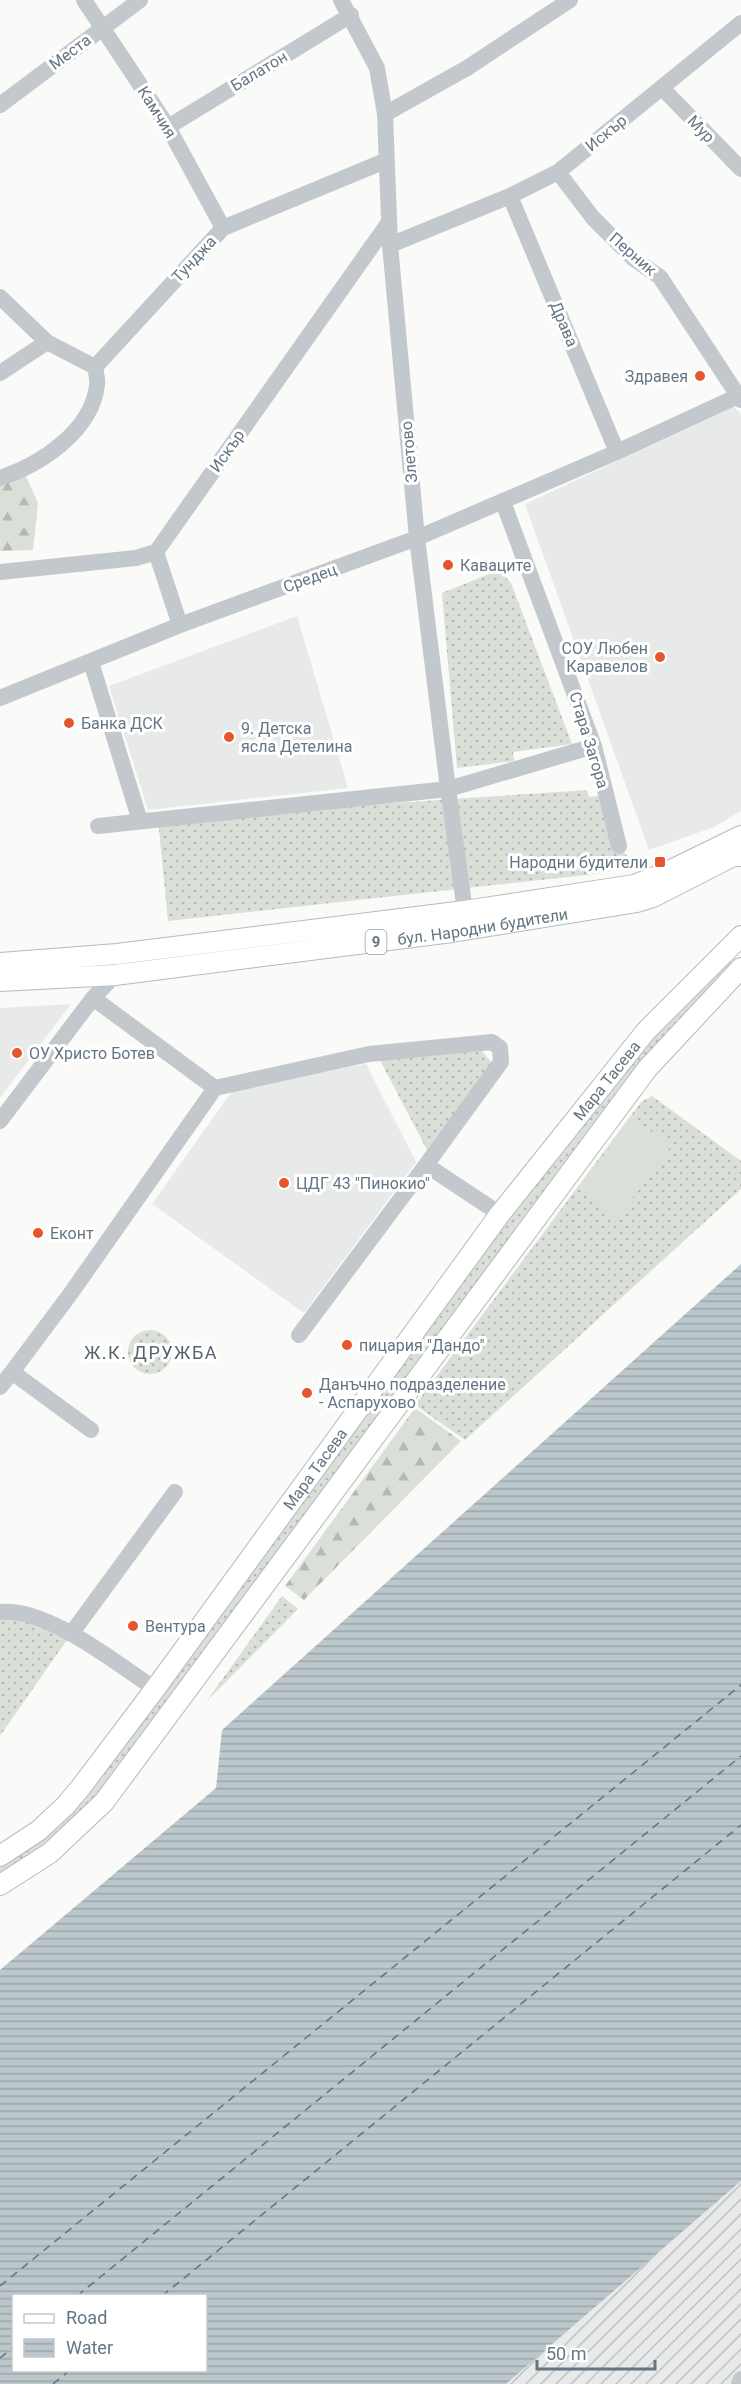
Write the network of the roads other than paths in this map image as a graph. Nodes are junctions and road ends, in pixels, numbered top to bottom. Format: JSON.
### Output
{"nodes":[{"id":1,"x":84,"y":0,"type":"edge"},
{"id":2,"x":140,"y":0,"type":"edge"},
{"id":3,"x":570,"y":0,"type":"edge"},
{"id":4,"x":348,"y":5,"type":"edge"},
{"id":5,"x":741,"y":23,"type":"edge"},
{"id":6,"x":102,"y":27,"type":"junction"},
{"id":7,"x":662,"y":88,"type":"junction"},
{"id":8,"x":0,"y":105,"type":"edge"},
{"id":9,"x":385,"y":114,"type":"junction"},
{"id":10,"x":168,"y":127,"type":"junction"},
{"id":11,"x":386,"y":161,"type":"junction"},
{"id":12,"x":741,"y":169,"type":"edge"},
{"id":13,"x":558,"y":172,"type":"junction"},
{"id":14,"x":510,"y":196,"type":"junction"},
{"id":15,"x":389,"y":222,"type":"junction"},
{"id":16,"x":224,"y":228,"type":"junction"},
{"id":17,"x":390,"y":245,"type":"junction"},
{"id":18,"x":0,"y":297,"type":"edge"},
{"id":19,"x":47,"y":342,"type":"junction"},
{"id":20,"x":95,"y":367,"type":"junction"},
{"id":21,"x":0,"y":373,"type":"edge"},
{"id":22,"x":739,"y":398,"type":"edge"},
{"id":23,"x":617,"y":452,"type":"junction"},
{"id":24,"x":0,"y":478,"type":"edge"},
{"id":25,"x":503,"y":502,"type":"junction"},
{"id":26,"x":417,"y":538,"type":"junction"},
{"id":27,"x":156,"y":552,"type":"junction"},
{"id":28,"x":0,"y":572,"type":"edge"},
{"id":29,"x":180,"y":625,"type":"junction"},
{"id":30,"x":91,"y":662,"type":"junction"},
{"id":31,"x":0,"y":698,"type":"edge"},
{"id":32,"x":594,"y":746,"type":"junction"},
{"id":33,"x":448,"y":789,"type":"junction"},
{"id":34,"x":140,"y":821,"type":"junction"},
{"id":35,"x":98,"y":826,"type":"dead end"},
{"id":36,"x":741,"y":836,"type":"edge"},
{"id":37,"x":619,"y":846,"type":"dead end"},
{"id":38,"x":741,"y":856,"type":"edge"},
{"id":39,"x":465,"y":911,"type":"junction"},
{"id":40,"x":741,"y":936,"type":"edge"},
{"id":41,"x":117,"y":954,"type":"junction"},
{"id":42,"x":0,"y":963,"type":"edge"},
{"id":43,"x":741,"y":968,"type":"edge"},
{"id":44,"x":115,"y":975,"type":"junction"},
{"id":45,"x":0,"y":981,"type":"edge"},
{"id":46,"x":93,"y":998,"type":"junction"},
{"id":47,"x":215,"y":1088,"type":"junction"},
{"id":48,"x":0,"y":1122,"type":"edge"},
{"id":49,"x":426,"y":1165,"type":"junction"},
{"id":50,"x":500,"y":1214,"type":"junction"},
{"id":51,"x":299,"y":1335,"type":"dead end"},
{"id":52,"x":12,"y":1372,"type":"junction"},
{"id":53,"x":0,"y":1387,"type":"edge"},
{"id":54,"x":91,"y":1430,"type":"dead end"},
{"id":55,"x":175,"y":1491,"type":"dead end"},
{"id":56,"x":0,"y":1612,"type":"edge"},
{"id":57,"x":71,"y":1634,"type":"junction"},
{"id":58,"x":155,"y":1689,"type":"junction"},
{"id":59,"x":0,"y":1856,"type":"edge"},
{"id":60,"x":0,"y":1885,"type":"edge"},
{"id":61,"x":741,"y":2379,"type":"edge"},
{"id":62,"x":739,"y":2384,"type":"edge"}],
"edges":[{"from":1,"to":6,"type":"street","name":"Камчия"},
{"from":2,"to":6,"type":"street","name":"Места"},
{"from":3,"to":9,"type":"street"},
{"from":4,"to":9,"type":"street","name":"Злетово"},
{"from":4,"to":10,"type":"street","name":"Балатон"},
{"from":5,"to":7,"type":"street","name":"Искър"},
{"from":6,"to":8,"type":"street","name":"Места"},
{"from":6,"to":10,"type":"street","name":"Камчия"},
{"from":7,"to":12,"type":"street","name":"Мур"},
{"from":7,"to":13,"type":"street","name":"Искър"},
{"from":9,"to":11,"type":"street","name":"Злетово"},
{"from":10,"to":16,"type":"street","name":"Камчия"},
{"from":11,"to":15,"type":"street","name":"Злетово"},
{"from":11,"to":16,"type":"street","name":"Тунджа"},
{"from":13,"to":14,"type":"street","name":"Искър"},
{"from":13,"to":22,"type":"street","name":"Перник"},
{"from":14,"to":17,"type":"street","name":"Искър"},
{"from":14,"to":23,"type":"street","name":"Драва"},
{"from":15,"to":17,"type":"street","name":"Злетово"},
{"from":15,"to":27,"type":"street","name":"Искър"},
{"from":16,"to":20,"type":"street","name":"Тунджа"},
{"from":17,"to":26,"type":"street","name":"Злетово"},
{"from":18,"to":19,"type":"street"},
{"from":19,"to":20,"type":"street"},
{"from":19,"to":21,"type":"street"},
{"from":20,"to":24,"type":"street"},
{"from":22,"to":23,"type":"street","name":"Средец"},
{"from":23,"to":25,"type":"street","name":"Средец"},
{"from":25,"to":26,"type":"street","name":"Средец"},
{"from":25,"to":32,"type":"street","name":"Стара Загора"},
{"from":26,"to":29,"type":"street","name":"Средец"},
{"from":26,"to":33,"type":"street","name":"Злетово"},
{"from":27,"to":28,"type":"street"},
{"from":27,"to":29,"type":"street"},
{"from":29,"to":30,"type":"street","name":"Средец"},
{"from":30,"to":31,"type":"street","name":"Средец"},
{"from":30,"to":34,"type":"street"},
{"from":32,"to":33,"type":"street"},
{"from":32,"to":37,"type":"street","name":"Стара Загора"},
{"from":33,"to":34,"type":"street"},
{"from":33,"to":39,"type":"street","name":"Злетово"},
{"from":34,"to":35,"type":"street"},
{"from":36,"to":39,"type":"main road","name":"бул. Народни будители","number":"9"},
{"from":38,"to":44,"type":"main road","name":"бул. Народни будители","number":"9"},
{"from":39,"to":41,"type":"main road","name":"бул. Народни будители","number":"9"},
{"from":40,"to":50,"type":"main road","name":"Мара Тасева"},
{"from":41,"to":42,"type":"main road","name":"бул. Народни будители","number":"9"},
{"from":41,"to":44,"type":"street"},
{"from":43,"to":60,"type":"main road","name":"Мара Тасева"},
{"from":44,"to":45,"type":"main road","name":"бул. Народни будители","number":"9"},
{"from":44,"to":46,"type":"street"},
{"from":46,"to":47,"type":"street"},
{"from":46,"to":48,"type":"street"},
{"from":47,"to":49,"type":"street"},
{"from":47,"to":52,"type":"street"},
{"from":49,"to":50,"type":"street"},
{"from":49,"to":51,"type":"street"},
{"from":50,"to":58,"type":"main road","name":"Мара Тасева"},
{"from":52,"to":53,"type":"street"},
{"from":52,"to":54,"type":"street"},
{"from":55,"to":57,"type":"street"},
{"from":56,"to":57,"type":"street"},
{"from":57,"to":58,"type":"street"},
{"from":58,"to":59,"type":"main road","name":"Мара Тасева"},
{"from":61,"to":62,"type":"street"}]}
